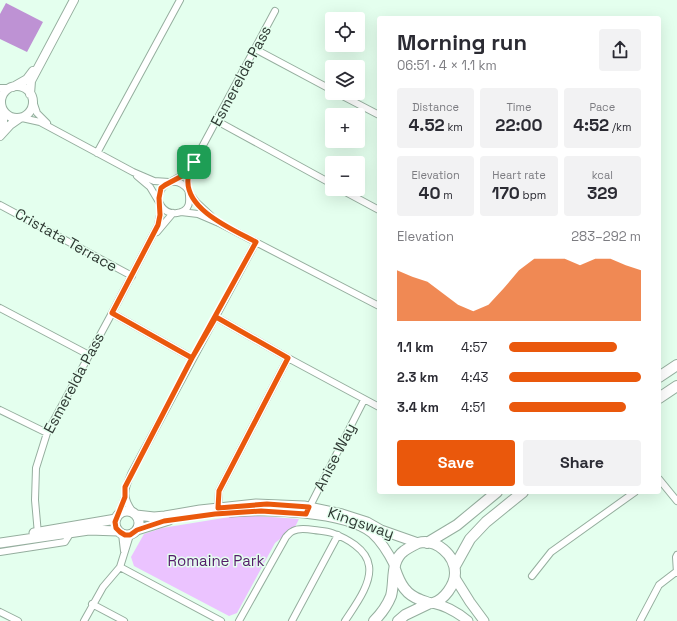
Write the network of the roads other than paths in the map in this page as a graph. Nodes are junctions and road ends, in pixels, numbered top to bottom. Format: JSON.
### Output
{"nodes":[{"id":1,"x":74,"y":0,"type":"edge"},
{"id":2,"x":180,"y":0,"type":"edge"},
{"id":3,"x":275,"y":11,"type":"dead end"},
{"id":4,"x":255,"y":49,"type":"junction"},
{"id":5,"x":39,"y":64,"type":"junction"},
{"id":6,"x":325,"y":86,"type":"edge"},
{"id":7,"x":7,"y":88,"type":"edge"},
{"id":8,"x":31,"y":97,"type":"junction"},
{"id":9,"x":350,"y":100,"type":"edge"},
{"id":10,"x":1,"y":108,"type":"edge"},
{"id":11,"x":377,"y":114,"type":"edge"},
{"id":12,"x":21,"y":118,"type":"junction"},
{"id":13,"x":217,"y":121,"type":"junction"},
{"id":14,"x":54,"y":130,"type":"junction"},
{"id":15,"x":0,"y":131,"type":"edge"},
{"id":16,"x":0,"y":136,"type":"edge"},
{"id":17,"x":97,"y":153,"type":"junction"},
{"id":18,"x":194,"y":162,"type":"junction"},
{"id":19,"x":133,"y":172,"type":"junction"},
{"id":20,"x":325,"y":180,"type":"edge"},
{"id":21,"x":170,"y":182,"type":"junction"},
{"id":22,"x":189,"y":191,"type":"junction"},
{"id":23,"x":353,"y":196,"type":"edge"},
{"id":24,"x":160,"y":203,"type":"junction"},
{"id":25,"x":0,"y":205,"type":"edge"},
{"id":26,"x":377,"y":209,"type":"edge"},
{"id":27,"x":181,"y":212,"type":"junction"},
{"id":28,"x":173,"y":213,"type":"junction"},
{"id":29,"x":220,"y":222,"type":"junction"},
{"id":30,"x":151,"y":239,"type":"junction"},
{"id":31,"x":256,"y":242,"type":"junction"},
{"id":32,"x":132,"y":276,"type":"junction"},
{"id":33,"x":377,"y":305,"type":"edge"},
{"id":34,"x":0,"y":308,"type":"edge"},
{"id":35,"x":112,"y":313,"type":"junction"},
{"id":36,"x":216,"y":317,"type":"junction"},
{"id":37,"x":89,"y":355,"type":"junction"},
{"id":38,"x":192,"y":358,"type":"junction"},
{"id":39,"x":288,"y":358,"type":"junction"},
{"id":40,"x":677,"y":365,"type":"edge"},
{"id":41,"x":661,"y":377,"type":"edge"},
{"id":42,"x":677,"y":386,"type":"edge"},
{"id":43,"x":661,"y":397,"type":"edge"},
{"id":44,"x":364,"y":400,"type":"junction"},
{"id":45,"x":377,"y":406,"type":"edge"},
{"id":46,"x":0,"y":410,"type":"edge"},
{"id":47,"x":47,"y":433,"type":"junction"},
{"id":48,"x":661,"y":481,"type":"edge"},
{"id":49,"x":495,"y":494,"type":"edge"},
{"id":50,"x":521,"y":494,"type":"edge"},
{"id":51,"x":632,"y":494,"type":"edge"},
{"id":52,"x":125,"y":497,"type":"junction"},
{"id":53,"x":677,"y":501,"type":"edge"},
{"id":54,"x":218,"y":510,"type":"junction"},
{"id":55,"x":308,"y":510,"type":"junction"},
{"id":56,"x":134,"y":513,"type":"junction"},
{"id":57,"x":118,"y":517,"type":"junction"},
{"id":58,"x":127,"y":532,"type":"junction"},
{"id":59,"x":70,"y":534,"type":"junction"},
{"id":60,"x":38,"y":535,"type":"junction"},
{"id":61,"x":338,"y":535,"type":"junction"},
{"id":62,"x":0,"y":538,"type":"edge"},
{"id":63,"x":0,"y":543,"type":"edge"},
{"id":64,"x":422,"y":543,"type":"junction"},
{"id":65,"x":0,"y":552,"type":"edge"},
{"id":66,"x":677,"y":555,"type":"edge"},
{"id":67,"x":454,"y":566,"type":"junction"},
{"id":68,"x":120,"y":567,"type":"junction"},
{"id":69,"x":395,"y":567,"type":"junction"},
{"id":70,"x":677,"y":572,"type":"edge"},
{"id":71,"x":532,"y":576,"type":"dead end"},
{"id":72,"x":455,"y":578,"type":"junction"},
{"id":73,"x":431,"y":603,"type":"junction"},
{"id":74,"x":92,"y":604,"type":"junction"},
{"id":75,"x":0,"y":612,"type":"edge"},
{"id":76,"x":18,"y":621,"type":"edge"},
{"id":77,"x":84,"y":621,"type":"edge"},
{"id":78,"x":124,"y":621,"type":"edge"},
{"id":79,"x":221,"y":621,"type":"edge"},
{"id":80,"x":239,"y":621,"type":"edge"},
{"id":81,"x":292,"y":621,"type":"edge"},
{"id":82,"x":345,"y":621,"type":"edge"},
{"id":83,"x":374,"y":621,"type":"edge"},
{"id":84,"x":398,"y":621,"type":"edge"},
{"id":85,"x":468,"y":621,"type":"edge"},
{"id":86,"x":484,"y":621,"type":"edge"},
{"id":87,"x":640,"y":621,"type":"edge"}],
"edges":[{"from":1,"to":5,"type":"street"},
{"from":2,"to":17,"type":"street"},
{"from":3,"to":4,"type":"street","name":"Esmerelda Pass"},
{"from":4,"to":6,"type":"street"},
{"from":4,"to":13,"type":"street","name":"Esmerelda Pass"},
{"from":5,"to":7,"type":"street"},
{"from":5,"to":8,"type":"street"},
{"from":7,"to":8,"type":"street"},
{"from":7,"to":10,"type":"street"},
{"from":8,"to":12,"type":"street"},
{"from":8,"to":14,"type":"street"},
{"from":9,"to":11,"type":"street"},
{"from":10,"to":12,"type":"street"},
{"from":10,"to":15,"type":"street"},
{"from":12,"to":14,"type":"street"},
{"from":12,"to":16,"type":"street"},
{"from":13,"to":18,"type":"street","name":"Esmerelda Pass"},
{"from":13,"to":20,"type":"street"},
{"from":14,"to":17,"type":"street"},
{"from":17,"to":19,"type":"street"},
{"from":18,"to":21,"type":"street","name":"Esmerelda Pass"},
{"from":18,"to":22,"type":"street","name":"Esmerelda Pass"},
{"from":19,"to":21,"type":"street"},
{"from":19,"to":24,"type":"street"},
{"from":21,"to":22,"type":"street"},
{"from":21,"to":24,"type":"street"},
{"from":22,"to":27,"type":"street"},
{"from":22,"to":29,"type":"street"},
{"from":23,"to":26,"type":"street"},
{"from":24,"to":28,"type":"street"},
{"from":24,"to":30,"type":"street","name":"Esmerelda Pass"},
{"from":25,"to":32,"type":"street","name":"Cristata Terrace"},
{"from":27,"to":28,"type":"street"},
{"from":27,"to":29,"type":"street"},
{"from":28,"to":30,"type":"street","name":"Esmerelda Pass"},
{"from":29,"to":31,"type":"street"},
{"from":30,"to":32,"type":"street","name":"Esmerelda Pass"},
{"from":31,"to":33,"type":"street"},
{"from":31,"to":36,"type":"street"},
{"from":32,"to":35,"type":"street","name":"Esmerelda Pass"},
{"from":34,"to":37,"type":"street"},
{"from":35,"to":37,"type":"street","name":"Esmerelda Pass"},
{"from":35,"to":38,"type":"street"},
{"from":36,"to":38,"type":"street"},
{"from":36,"to":39,"type":"street"},
{"from":37,"to":47,"type":"street","name":"Esmerelda Pass"},
{"from":38,"to":52,"type":"street"},
{"from":39,"to":44,"type":"street"},
{"from":39,"to":54,"type":"street"},
{"from":40,"to":41,"type":"main road"},
{"from":42,"to":43,"type":"main road"},
{"from":44,"to":45,"type":"street"},
{"from":44,"to":55,"type":"street","name":"Anise Way"},
{"from":46,"to":47,"type":"street"},
{"from":47,"to":60,"type":"street","name":"Esmerelda Pass"},
{"from":48,"to":53,"type":"street"},
{"from":49,"to":64,"type":"main road"},
{"from":50,"to":67,"type":"main road"},
{"from":51,"to":71,"type":"street"},
{"from":52,"to":56,"type":"street"},
{"from":52,"to":57,"type":"street"},
{"from":54,"to":55,"type":"main road","name":"Kingsway"},
{"from":54,"to":56,"type":"main road","name":"Kingsway"},
{"from":54,"to":58,"type":"main road","name":"Kingsway"},
{"from":55,"to":64,"type":"main road","name":"Kingsway"},
{"from":55,"to":69,"type":"main road","name":"Kingsway"},
{"from":56,"to":57,"type":"main road","name":"Kingsway"},
{"from":56,"to":58,"type":"main road"},
{"from":57,"to":58,"type":"main road"},
{"from":57,"to":60,"type":"main road","name":"Kingsway"},
{"from":58,"to":59,"type":"main road","name":"Kingsway"},
{"from":58,"to":68,"type":"street"},
{"from":59,"to":60,"type":"main road","name":"Kingsway"},
{"from":59,"to":65,"type":"street","name":"Kingsway"},
{"from":60,"to":62,"type":"main road","name":"Kingsway"},
{"from":60,"to":63,"type":"main road","name":"Kingsway"},
{"from":61,"to":80,"type":"street"},
{"from":61,"to":81,"type":"street"},
{"from":61,"to":82,"type":"street"},
{"from":64,"to":67,"type":"main road"},
{"from":64,"to":69,"type":"main road"},
{"from":66,"to":70,"type":"street"},
{"from":67,"to":72,"type":"main road"},
{"from":68,"to":74,"type":"street"},
{"from":68,"to":79,"type":"street"},
{"from":69,"to":73,"type":"main road"},
{"from":69,"to":83,"type":"main road"},
{"from":70,"to":87,"type":"street"},
{"from":72,"to":73,"type":"main road"},
{"from":72,"to":86,"type":"main road"},
{"from":73,"to":84,"type":"main road"},
{"from":73,"to":85,"type":"main road"},
{"from":74,"to":77,"type":"street"},
{"from":74,"to":78,"type":"street"},
{"from":75,"to":76,"type":"street"}]}
